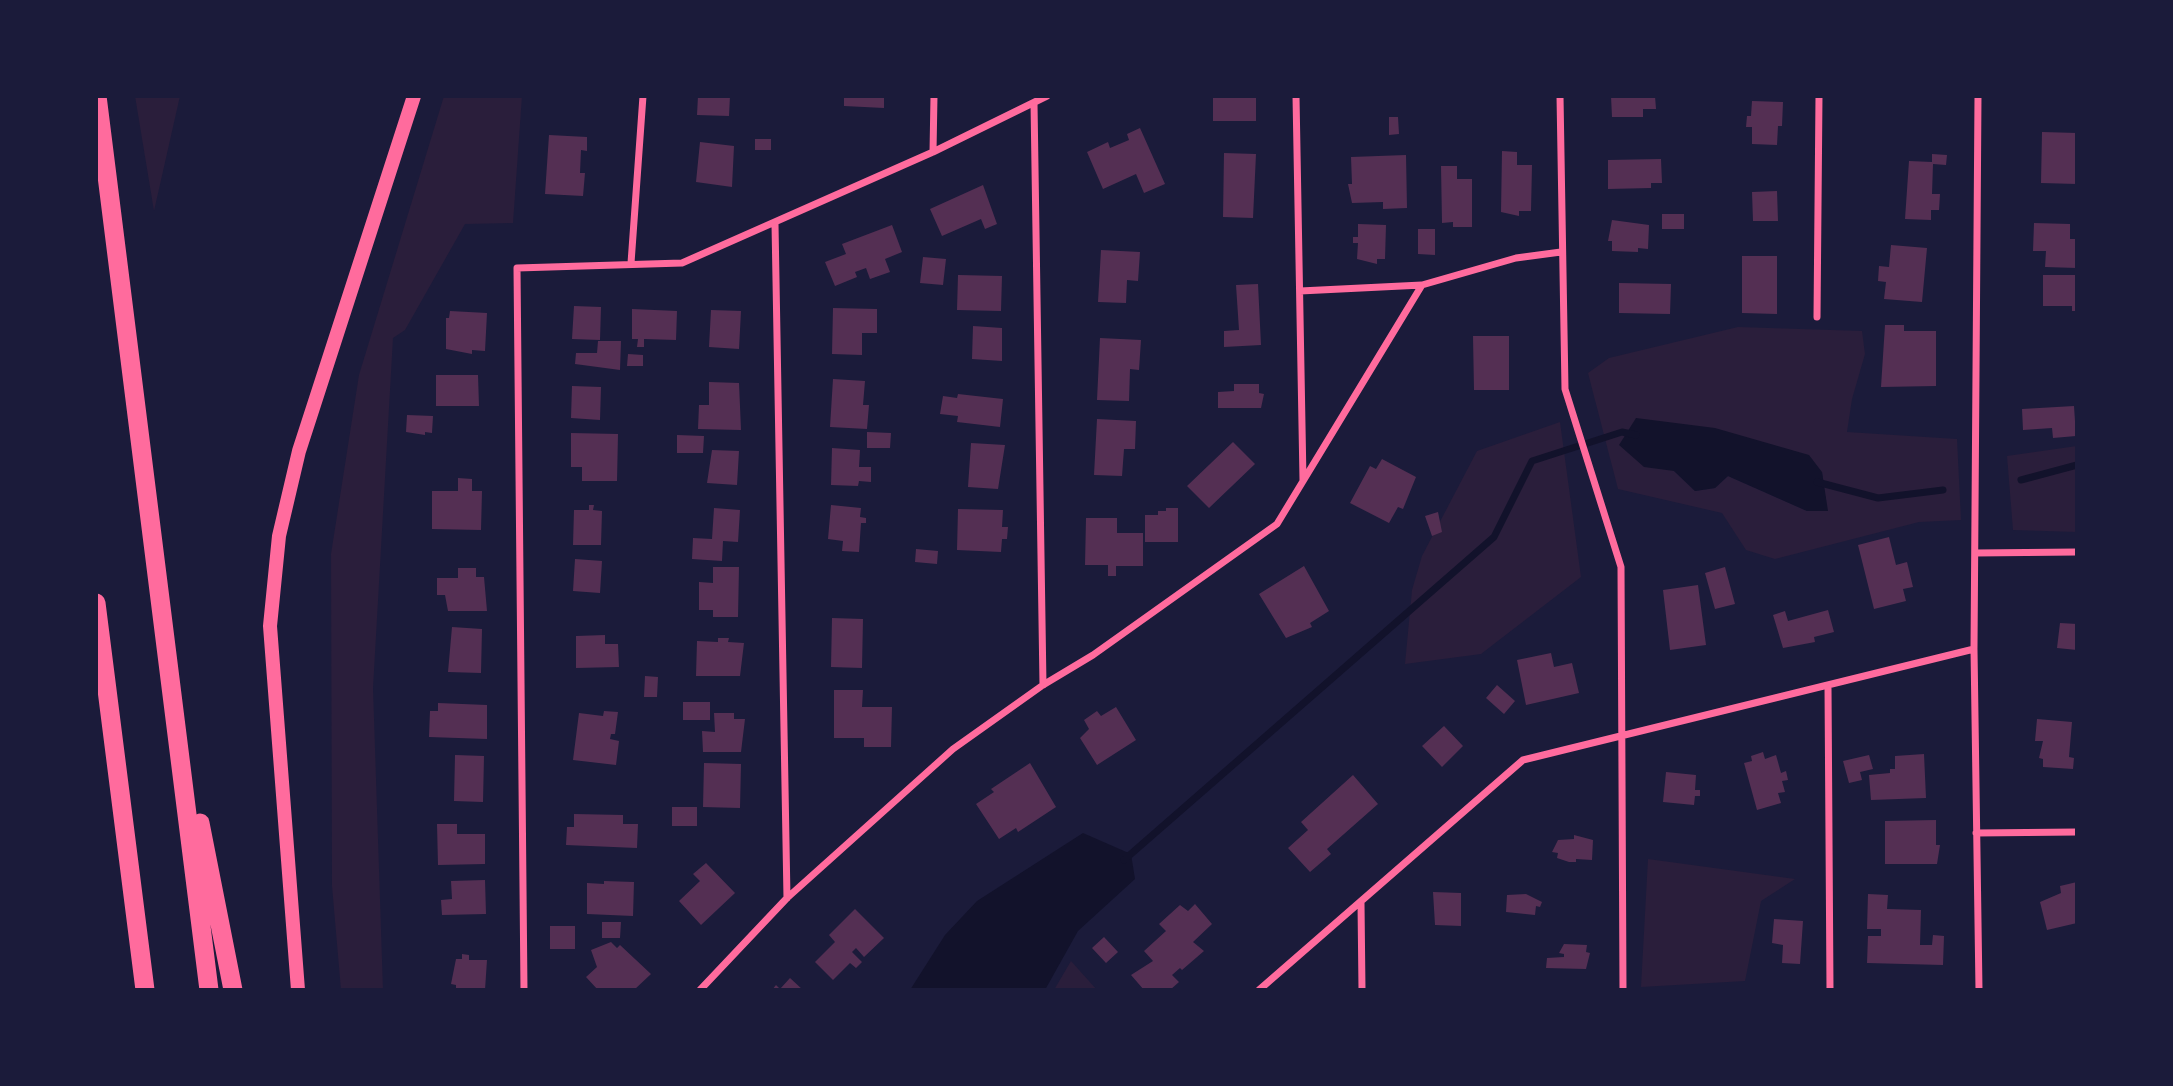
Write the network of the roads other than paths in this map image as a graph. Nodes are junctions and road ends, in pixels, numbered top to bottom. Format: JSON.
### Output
{"nodes":[{"id":1,"x":97,"y":96,"type":"edge"},
{"id":2,"x":414,"y":96,"type":"edge"},
{"id":3,"x":643,"y":96,"type":"edge"},
{"id":4,"x":934,"y":96,"type":"edge"},
{"id":5,"x":1047,"y":96,"type":"edge"},
{"id":6,"x":1296,"y":96,"type":"edge"},
{"id":7,"x":1560,"y":96,"type":"edge"},
{"id":8,"x":1819,"y":96,"type":"edge"},
{"id":9,"x":1978,"y":96,"type":"edge"},
{"id":10,"x":1034,"y":103,"type":"junction"},
{"id":11,"x":933,"y":152,"type":"junction"},
{"id":12,"x":775,"y":224,"type":"junction"},
{"id":13,"x":1562,"y":251,"type":"junction"},
{"id":14,"x":631,"y":263,"type":"junction"},
{"id":15,"x":1422,"y":285,"type":"junction"},
{"id":16,"x":1300,"y":291,"type":"junction"},
{"id":17,"x":1817,"y":317,"type":"dead end"},
{"id":18,"x":1303,"y":482,"type":"junction"},
{"id":19,"x":2077,"y":552,"type":"edge"},
{"id":20,"x":1975,"y":553,"type":"junction"},
{"id":21,"x":96,"y":603,"type":"edge"},
{"id":22,"x":1974,"y":649,"type":"junction"},
{"id":23,"x":170,"y":671,"type":"junction"},
{"id":24,"x":1043,"y":685,"type":"junction"},
{"id":25,"x":1828,"y":686,"type":"junction"},
{"id":26,"x":1619,"y":735,"type":"junction"},
{"id":27,"x":2077,"y":832,"type":"edge"},
{"id":28,"x":1976,"y":833,"type":"junction"},
{"id":29,"x":787,"y":898,"type":"junction"},
{"id":30,"x":1361,"y":903,"type":"junction"},
{"id":31,"x":145,"y":990,"type":"edge"},
{"id":32,"x":209,"y":990,"type":"edge"},
{"id":33,"x":233,"y":990,"type":"edge"},
{"id":34,"x":298,"y":990,"type":"edge"},
{"id":35,"x":524,"y":990,"type":"edge"},
{"id":36,"x":700,"y":990,"type":"edge"},
{"id":37,"x":1259,"y":990,"type":"edge"},
{"id":38,"x":1362,"y":990,"type":"edge"},
{"id":39,"x":1623,"y":990,"type":"edge"},
{"id":40,"x":1830,"y":990,"type":"edge"},
{"id":41,"x":1979,"y":990,"type":"edge"}],
"edges":[{"from":1,"to":23,"type":"highway"},
{"from":2,"to":34,"type":"main road"},
{"from":3,"to":14,"type":"street"},
{"from":4,"to":11,"type":"street"},
{"from":5,"to":10,"type":"street"},
{"from":6,"to":16,"type":"street"},
{"from":7,"to":13,"type":"street"},
{"from":8,"to":17,"type":"street"},
{"from":9,"to":20,"type":"street"},
{"from":10,"to":11,"type":"street"},
{"from":10,"to":24,"type":"street"},
{"from":11,"to":12,"type":"street"},
{"from":12,"to":14,"type":"street"},
{"from":12,"to":29,"type":"street"},
{"from":13,"to":15,"type":"street"},
{"from":13,"to":26,"type":"street"},
{"from":14,"to":35,"type":"street"},
{"from":15,"to":16,"type":"street"},
{"from":15,"to":18,"type":"street"},
{"from":16,"to":18,"type":"street"},
{"from":18,"to":24,"type":"street"},
{"from":19,"to":20,"type":"street"},
{"from":20,"to":22,"type":"street"},
{"from":21,"to":31,"type":"highway"},
{"from":22,"to":25,"type":"street"},
{"from":22,"to":28,"type":"street"},
{"from":23,"to":32,"type":"highway"},
{"from":23,"to":33,"type":"highway"},
{"from":24,"to":29,"type":"street"},
{"from":25,"to":26,"type":"street"},
{"from":25,"to":40,"type":"street"},
{"from":26,"to":30,"type":"street"},
{"from":26,"to":39,"type":"street"},
{"from":27,"to":28,"type":"street"},
{"from":28,"to":41,"type":"street"},
{"from":29,"to":36,"type":"street"},
{"from":30,"to":37,"type":"street"},
{"from":30,"to":38,"type":"street"}]}
